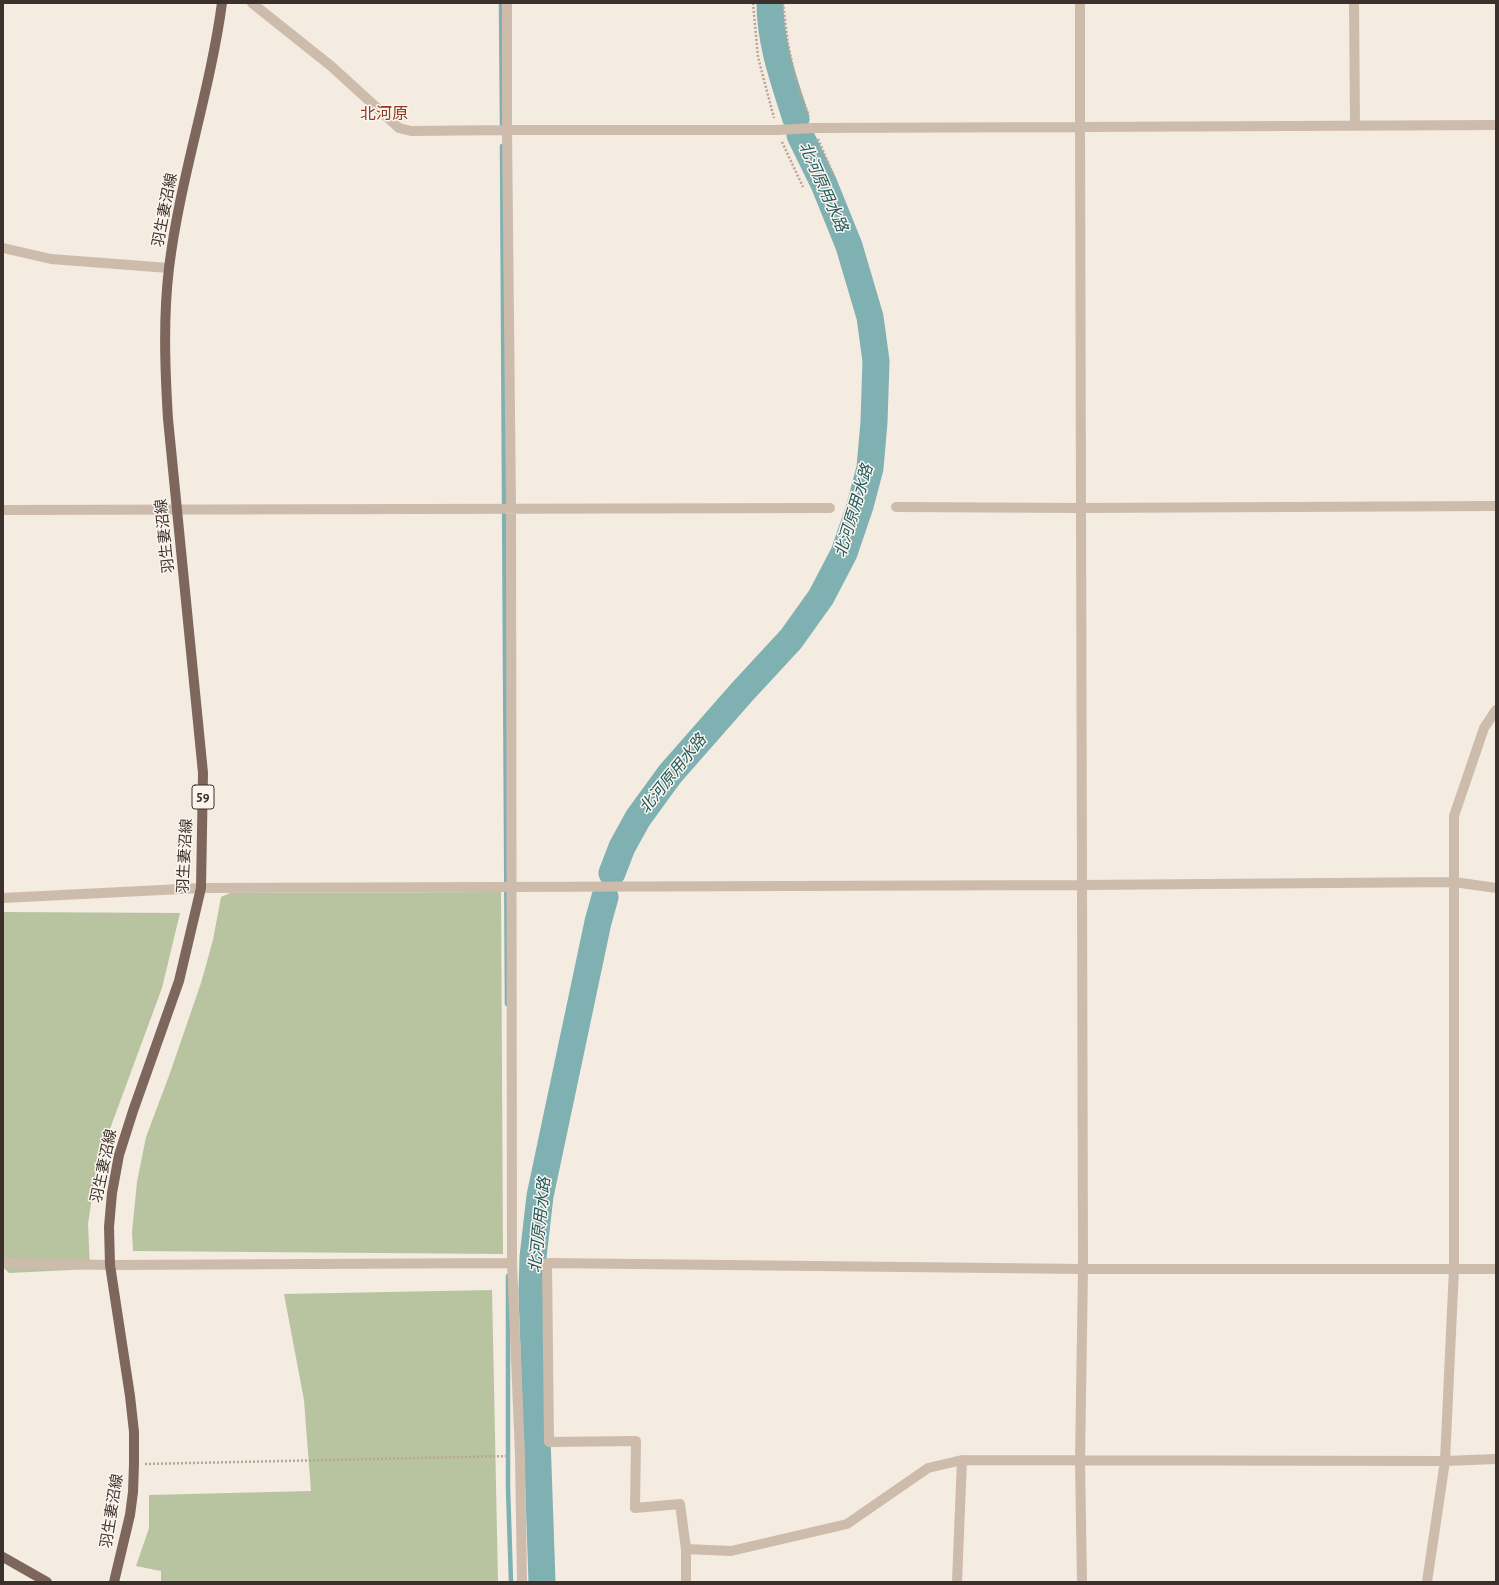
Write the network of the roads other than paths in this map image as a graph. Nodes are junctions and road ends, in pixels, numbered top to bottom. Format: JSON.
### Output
{"nodes":[{"id":1,"x":222,"y":3,"type":"edge"},
{"id":2,"x":252,"y":3,"type":"edge"},
{"id":3,"x":507,"y":3,"type":"edge"},
{"id":4,"x":1080,"y":3,"type":"edge"},
{"id":5,"x":1354,"y":3,"type":"edge"},
{"id":6,"x":1496,"y":125,"type":"edge"},
{"id":7,"x":1356,"y":126,"type":"junction"},
{"id":8,"x":1080,"y":127,"type":"junction"},
{"id":9,"x":506,"y":130,"type":"junction"},
{"id":10,"x":3,"y":248,"type":"edge"},
{"id":11,"x":169,"y":268,"type":"junction"},
{"id":12,"x":1496,"y":506,"type":"edge"},
{"id":13,"x":896,"y":507,"type":"dead end"},
{"id":14,"x":511,"y":508,"type":"junction"},
{"id":15,"x":830,"y":508,"type":"dead end"},
{"id":16,"x":1080,"y":508,"type":"junction"},
{"id":17,"x":177,"y":509,"type":"junction"},
{"id":18,"x":3,"y":510,"type":"edge"},
{"id":19,"x":1496,"y":710,"type":"edge"},
{"id":20,"x":1454,"y":882,"type":"junction"},
{"id":21,"x":1082,"y":885,"type":"junction"},
{"id":22,"x":512,"y":887,"type":"junction"},
{"id":23,"x":200,"y":888,"type":"junction"},
{"id":24,"x":1496,"y":888,"type":"edge"},
{"id":25,"x":3,"y":898,"type":"edge"},
{"id":26,"x":3,"y":1263,"type":"edge"},
{"id":27,"x":512,"y":1263,"type":"junction"},
{"id":28,"x":110,"y":1265,"type":"junction"},
{"id":29,"x":1454,"y":1268,"type":"junction"},
{"id":30,"x":1496,"y":1268,"type":"edge"},
{"id":31,"x":1083,"y":1270,"type":"junction"},
{"id":32,"x":1496,"y":1459,"type":"edge"},
{"id":33,"x":962,"y":1460,"type":"junction"},
{"id":34,"x":1080,"y":1461,"type":"junction"},
{"id":35,"x":1445,"y":1461,"type":"junction"},
{"id":36,"x":686,"y":1549,"type":"junction"},
{"id":37,"x":3,"y":1557,"type":"edge"},
{"id":38,"x":47,"y":1582,"type":"edge"},
{"id":39,"x":114,"y":1582,"type":"edge"},
{"id":40,"x":522,"y":1582,"type":"edge"},
{"id":41,"x":686,"y":1582,"type":"edge"},
{"id":42,"x":957,"y":1582,"type":"edge"},
{"id":43,"x":1082,"y":1582,"type":"edge"},
{"id":44,"x":1427,"y":1582,"type":"edge"}],
"edges":[{"from":1,"to":11,"type":"main road","name":"羽生妻沼線","number":"59"},
{"from":2,"to":9,"type":"street"},
{"from":3,"to":9,"type":"street"},
{"from":4,"to":8,"type":"street"},
{"from":5,"to":7,"type":"street"},
{"from":6,"to":7,"type":"street"},
{"from":7,"to":8,"type":"street"},
{"from":8,"to":9,"type":"street"},
{"from":8,"to":16,"type":"street"},
{"from":9,"to":14,"type":"street"},
{"from":10,"to":11,"type":"street"},
{"from":11,"to":17,"type":"main road","name":"羽生妻沼線","number":"59"},
{"from":12,"to":16,"type":"street"},
{"from":13,"to":16,"type":"street"},
{"from":14,"to":15,"type":"street"},
{"from":14,"to":17,"type":"street"},
{"from":14,"to":22,"type":"street"},
{"from":16,"to":21,"type":"street"},
{"from":17,"to":18,"type":"street"},
{"from":17,"to":23,"type":"main road","name":"羽生妻沼線","number":"59"},
{"from":19,"to":20,"type":"street"},
{"from":20,"to":21,"type":"street"},
{"from":20,"to":24,"type":"street"},
{"from":20,"to":29,"type":"street"},
{"from":21,"to":22,"type":"street"},
{"from":21,"to":31,"type":"street"},
{"from":22,"to":23,"type":"street"},
{"from":22,"to":27,"type":"street"},
{"from":23,"to":25,"type":"street"},
{"from":23,"to":28,"type":"main road","name":"羽生妻沼線","number":"59"},
{"from":26,"to":28,"type":"street"},
{"from":27,"to":28,"type":"street"},
{"from":27,"to":40,"type":"street"},
{"from":28,"to":39,"type":"main road","name":"羽生妻沼線","number":"59"},
{"from":29,"to":30,"type":"street"},
{"from":29,"to":31,"type":"street"},
{"from":29,"to":35,"type":"street"},
{"from":31,"to":34,"type":"street"},
{"from":31,"to":36,"type":"street"},
{"from":32,"to":35,"type":"street"},
{"from":33,"to":34,"type":"street"},
{"from":33,"to":36,"type":"street"},
{"from":33,"to":42,"type":"street"},
{"from":34,"to":35,"type":"street"},
{"from":34,"to":43,"type":"street"},
{"from":35,"to":44,"type":"street"},
{"from":36,"to":41,"type":"street"},
{"from":37,"to":38,"type":"main road"}]}
